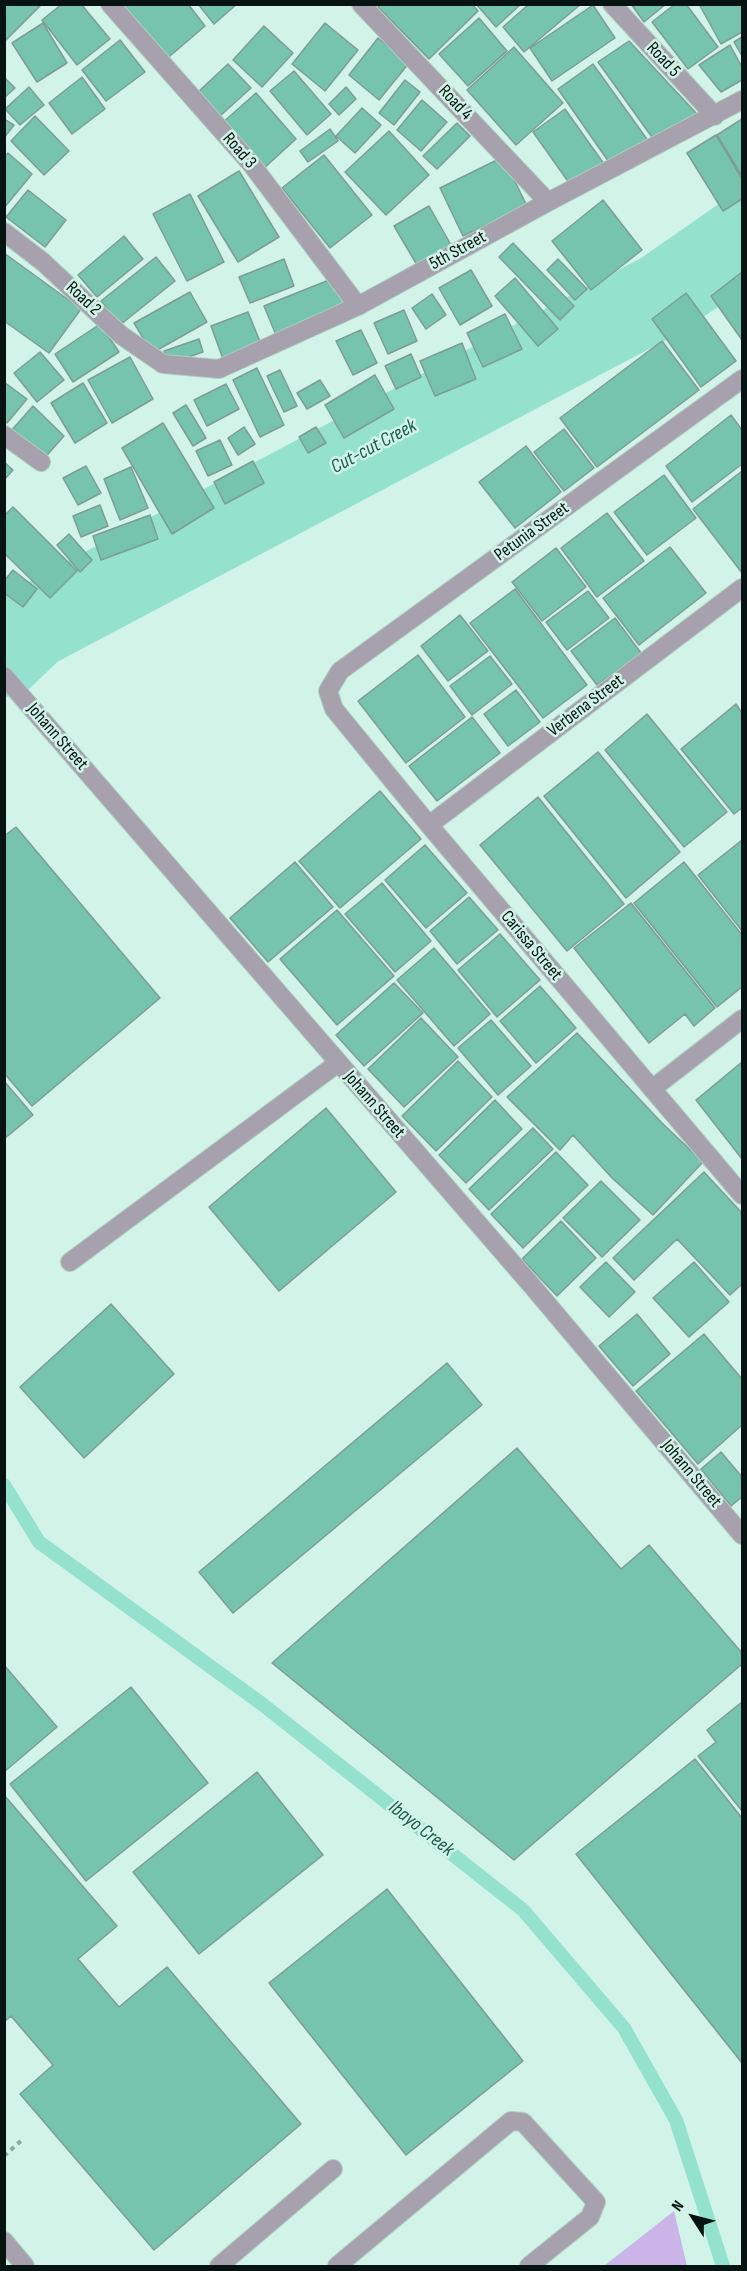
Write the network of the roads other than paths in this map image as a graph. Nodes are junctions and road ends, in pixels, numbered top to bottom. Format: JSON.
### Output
{"nodes":[{"id":1,"x":110,"y":4,"type":"edge"},
{"id":2,"x":361,"y":4,"type":"edge"},
{"id":3,"x":612,"y":4,"type":"edge"},
{"id":4,"x":742,"y":100,"type":"edge"},
{"id":5,"x":715,"y":116,"type":"junction"},
{"id":6,"x":548,"y":201,"type":"junction"},
{"id":7,"x":4,"y":232,"type":"edge"},
{"id":8,"x":358,"y":306,"type":"junction"},
{"id":9,"x":163,"y":364,"type":"joint"},
{"id":10,"x":742,"y":379,"type":"edge"},
{"id":11,"x":4,"y":435,"type":"edge"},
{"id":12,"x":41,"y":462,"type":"dead end"},
{"id":13,"x":742,"y":588,"type":"edge"},
{"id":14,"x":4,"y":676,"type":"edge"},
{"id":15,"x":328,"y":691,"type":"joint"},
{"id":16,"x":429,"y":825,"type":"junction"},
{"id":17,"x":742,"y":1019,"type":"edge"},
{"id":18,"x":339,"y":1064,"type":"junction"},
{"id":19,"x":652,"y":1089,"type":"junction"},
{"id":20,"x":742,"y":1194,"type":"edge"},
{"id":21,"x":70,"y":1262,"type":"dead end"},
{"id":22,"x":742,"y":1536,"type":"edge"},
{"id":23,"x":333,"y":2169,"type":"dead end"},
{"id":24,"x":4,"y":2241,"type":"edge"},
{"id":25,"x":25,"y":2266,"type":"edge"},
{"id":26,"x":219,"y":2266,"type":"edge"},
{"id":27,"x":337,"y":2266,"type":"edge"},
{"id":28,"x":529,"y":2266,"type":"edge"}],
"edges":[{"from":1,"to":8,"type":"street","name":"Road 3"},
{"from":2,"to":6,"type":"street","name":"Road 4"},
{"from":3,"to":5,"type":"street","name":"Road 5"},
{"from":4,"to":5,"type":"street","name":"5th Street"},
{"from":5,"to":6,"type":"street","name":"5th Street"},
{"from":6,"to":8,"type":"street","name":"5th Street"},
{"from":7,"to":9,"type":"street","name":"Road 2"},
{"from":8,"to":9,"type":"street","name":"5th Street"},
{"from":10,"to":15,"type":"street","name":"Petunia Street"},
{"from":11,"to":12,"type":"street"},
{"from":13,"to":16,"type":"street","name":"Verbena Street"},
{"from":14,"to":18,"type":"street","name":"Johann Street"},
{"from":15,"to":16,"type":"street","name":"Carissa Street"},
{"from":16,"to":19,"type":"street","name":"Carissa Street"},
{"from":17,"to":19,"type":"street"},
{"from":18,"to":21,"type":"street"},
{"from":18,"to":22,"type":"street","name":"Johann Street"},
{"from":19,"to":20,"type":"street","name":"Carissa Street"},
{"from":23,"to":26,"type":"street"},
{"from":24,"to":25,"type":"street"},
{"from":27,"to":28,"type":"street"}]}
